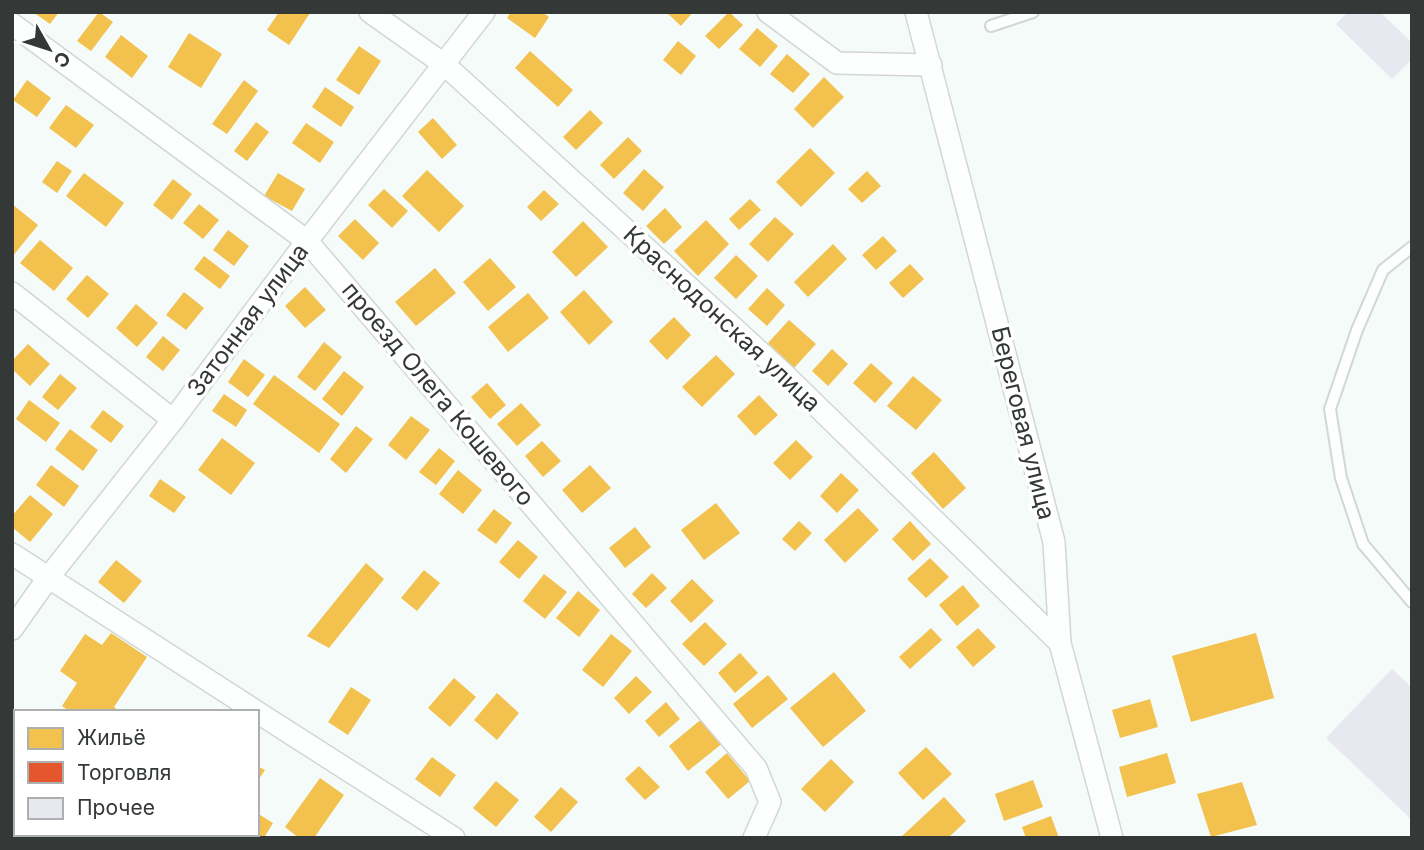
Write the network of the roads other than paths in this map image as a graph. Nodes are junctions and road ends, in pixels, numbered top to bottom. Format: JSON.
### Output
{"nodes":[{"id":1,"x":370,"y":12,"type":"edge"},
{"id":2,"x":484,"y":12,"type":"edge"},
{"id":3,"x":768,"y":12,"type":"edge"},
{"id":4,"x":916,"y":12,"type":"edge"},
{"id":5,"x":1033,"y":12,"type":"edge"},
{"id":6,"x":12,"y":24,"type":"edge"},
{"id":7,"x":991,"y":26,"type":"dead end"},
{"id":8,"x":445,"y":65,"type":"junction"},
{"id":9,"x":930,"y":65,"type":"junction"},
{"id":10,"x":307,"y":241,"type":"junction"},
{"id":11,"x":1412,"y":247,"type":"edge"},
{"id":12,"x":12,"y":293,"type":"edge"},
{"id":13,"x":173,"y":420,"type":"junction"},
{"id":14,"x":12,"y":554,"type":"edge"},
{"id":15,"x":48,"y":578,"type":"junction"},
{"id":16,"x":1412,"y":602,"type":"edge"},
{"id":17,"x":12,"y":629,"type":"edge"},
{"id":18,"x":1060,"y":643,"type":"junction"},
{"id":19,"x":254,"y":710,"type":"edge"},
{"id":20,"x":259,"y":713,"type":"edge"},
{"id":21,"x":454,"y":838,"type":"edge"},
{"id":22,"x":754,"y":838,"type":"edge"},
{"id":23,"x":1112,"y":838,"type":"edge"}],
"edges":[{"from":1,"to":8,"type":"street","name":"Краснодонская улица"},
{"from":2,"to":8,"type":"street","name":"Затонная улица"},
{"from":3,"to":9,"type":"street"},
{"from":4,"to":9,"type":"street","name":"Береговая улица"},
{"from":5,"to":7,"type":"lane"},
{"from":6,"to":10,"type":"street","name":"проезд Олега Кошевого"},
{"from":8,"to":10,"type":"street","name":"Затонная улица"},
{"from":8,"to":18,"type":"street","name":"Краснодонская улица"},
{"from":9,"to":18,"type":"street","name":"Береговая улица"},
{"from":10,"to":13,"type":"street","name":"Затонная улица"},
{"from":10,"to":22,"type":"street","name":"проезд Олега Кошевого"},
{"from":11,"to":16,"type":"lane"},
{"from":12,"to":13,"type":"street"},
{"from":13,"to":15,"type":"street","name":"Затонная улица"},
{"from":14,"to":15,"type":"street"},
{"from":15,"to":17,"type":"street","name":"Затонная улица"},
{"from":15,"to":19,"type":"street"},
{"from":18,"to":23,"type":"street","name":"Береговая улица"},
{"from":20,"to":21,"type":"street"}]}
